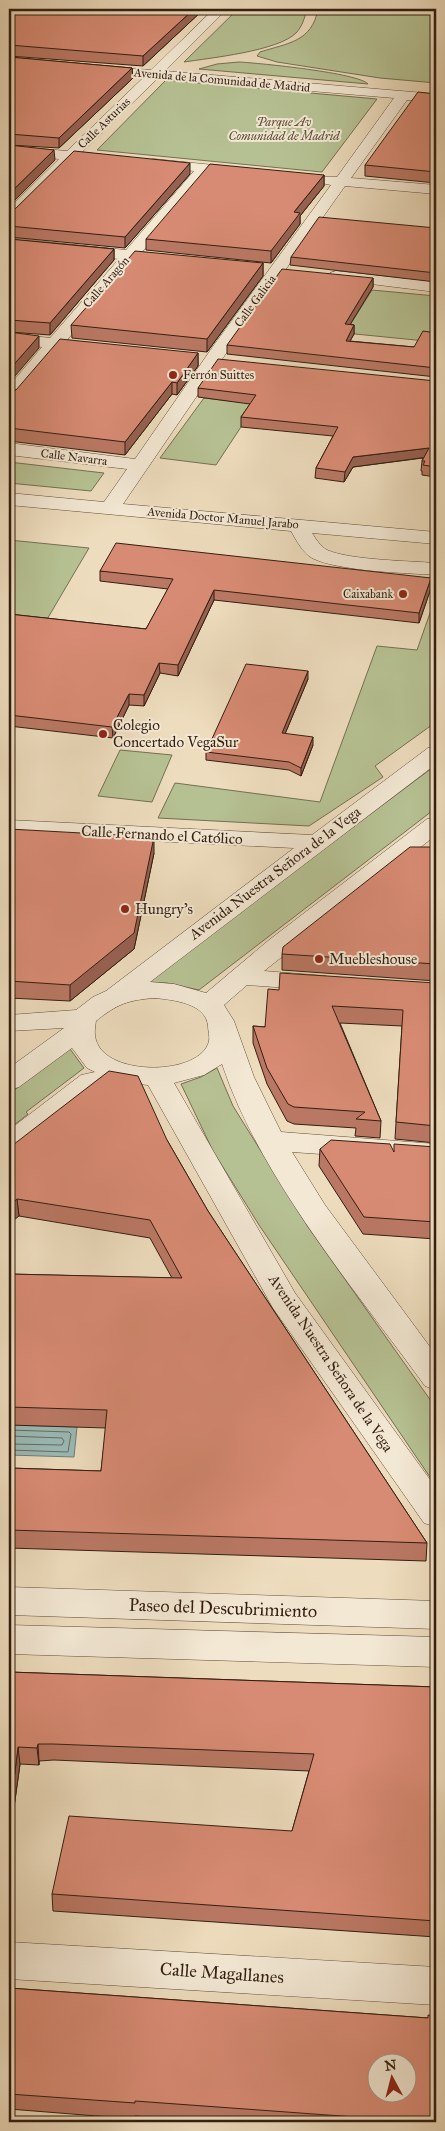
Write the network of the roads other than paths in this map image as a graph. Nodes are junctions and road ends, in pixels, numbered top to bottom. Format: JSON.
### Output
{"nodes":[{"id":1,"x":221,"y":9,"type":"edge"},
{"id":2,"x":86,"y":68,"type":"edge"},
{"id":3,"x":154,"y":74,"type":"junction"},
{"id":4,"x":403,"y":95,"type":"junction"},
{"id":5,"x":436,"y":98,"type":"edge"},
{"id":6,"x":9,"y":150,"type":"edge"},
{"id":7,"x":70,"y":155,"type":"junction"},
{"id":8,"x":118,"y":160,"type":"edge"},
{"id":9,"x":138,"y":162,"type":"edge"},
{"id":10,"x":205,"y":168,"type":"junction"},
{"id":11,"x":253,"y":173,"type":"edge"},
{"id":12,"x":311,"y":178,"type":"edge"},
{"id":13,"x":340,"y":181,"type":"junction"},
{"id":14,"x":436,"y":190,"type":"edge"},
{"id":15,"x":9,"y":216,"type":"edge"},
{"id":16,"x":9,"y":243,"type":"edge"},
{"id":17,"x":129,"y":255,"type":"junction"},
{"id":18,"x":189,"y":261,"type":"edge"},
{"id":19,"x":258,"y":268,"type":"edge"},
{"id":20,"x":278,"y":270,"type":"junction"},
{"id":21,"x":298,"y":272,"type":"edge"},
{"id":22,"x":318,"y":274,"type":"edge"},
{"id":23,"x":436,"y":287,"type":"edge"},
{"id":24,"x":9,"y":338,"type":"edge"},
{"id":25,"x":54,"y":344,"type":"junction"},
{"id":26,"x":113,"y":350,"type":"edge"},
{"id":27,"x":192,"y":358,"type":"edge"},
{"id":28,"x":212,"y":360,"type":"junction"},
{"id":29,"x":232,"y":362,"type":"edge"},
{"id":30,"x":9,"y":397,"type":"edge"},
{"id":31,"x":9,"y":449,"type":"edge"},
{"id":32,"x":140,"y":464,"type":"junction"},
{"id":33,"x":9,"y":499,"type":"edge"},
{"id":34,"x":110,"y":508,"type":"junction"},
{"id":35,"x":297,"y":525,"type":"junction"},
{"id":36,"x":436,"y":538,"type":"edge"},
{"id":37,"x":436,"y":569,"type":"edge"},
{"id":38,"x":436,"y":752,"type":"edge"},
{"id":39,"x":436,"y":824,"type":"edge"},
{"id":40,"x":9,"y":827,"type":"edge"},
{"id":41,"x":316,"y":842,"type":"junction"},
{"id":42,"x":425,"y":844,"type":"edge"},
{"id":43,"x":239,"y":977,"type":"junction"},
{"id":44,"x":338,"y":984,"type":"edge"},
{"id":45,"x":116,"y":996,"type":"junction"},
{"id":46,"x":208,"y":1005,"type":"junction"},
{"id":47,"x":82,"y":1022,"type":"junction"},
{"id":48,"x":9,"y":1023,"type":"edge"},
{"id":49,"x":224,"y":1029,"type":"junction"},
{"id":50,"x":142,"y":1076,"type":"junction"},
{"id":51,"x":9,"y":1081,"type":"edge"},
{"id":52,"x":270,"y":1141,"type":"junction"},
{"id":53,"x":9,"y":1144,"type":"edge"},
{"id":54,"x":436,"y":1153,"type":"edge"},
{"id":55,"x":423,"y":1342,"type":"edge"},
{"id":56,"x":436,"y":1378,"type":"edge"},
{"id":57,"x":436,"y":1514,"type":"edge"},
{"id":58,"x":9,"y":1601,"type":"edge"},
{"id":59,"x":436,"y":1615,"type":"edge"},
{"id":60,"x":9,"y":1639,"type":"edge"},
{"id":61,"x":436,"y":1652,"type":"edge"},
{"id":62,"x":9,"y":1960,"type":"edge"},
{"id":63,"x":436,"y":1986,"type":"edge"}],
"edges":[{"from":1,"to":3,"type":"street","name":"Calle Asturias"},
{"from":2,"to":3,"type":"street","name":"Avenida de la Comunidad de Madrid"},
{"from":3,"to":4,"type":"street","name":"Avenida de la Comunidad de Madrid"},
{"from":3,"to":7,"type":"street","name":"Calle Asturias"},
{"from":4,"to":5,"type":"street","name":"Avenida de la Comunidad de Madrid"},
{"from":4,"to":13,"type":"street","name":"Calle Galicia"},
{"from":6,"to":7,"type":"street"},
{"from":7,"to":8,"type":"street"},
{"from":7,"to":15,"type":"street","name":"Calle Asturias"},
{"from":9,"to":10,"type":"street"},
{"from":10,"to":11,"type":"street"},
{"from":10,"to":17,"type":"street","name":"Calle Aragón"},
{"from":12,"to":13,"type":"street"},
{"from":13,"to":14,"type":"street"},
{"from":13,"to":20,"type":"street","name":"Calle Galicia"},
{"from":16,"to":17,"type":"street"},
{"from":17,"to":18,"type":"street"},
{"from":17,"to":25,"type":"street","name":"Calle Aragón"},
{"from":19,"to":20,"type":"street"},
{"from":20,"to":21,"type":"street"},
{"from":20,"to":28,"type":"street","name":"Calle Galicia"},
{"from":22,"to":23,"type":"street"},
{"from":24,"to":25,"type":"street"},
{"from":25,"to":26,"type":"street"},
{"from":25,"to":30,"type":"street","name":"Calle Aragón"},
{"from":27,"to":28,"type":"street"},
{"from":28,"to":29,"type":"street"},
{"from":28,"to":32,"type":"street","name":"Calle Galicia"},
{"from":31,"to":32,"type":"street","name":"Calle Navarra"},
{"from":32,"to":34,"type":"street","name":"Calle Galicia"},
{"from":33,"to":34,"type":"street","name":"Avenida Doctor Manuel Jarabo"},
{"from":34,"to":35,"type":"street","name":"Avenida Doctor Manuel Jarabo"},
{"from":35,"to":36,"type":"street","name":"Avenida Doctor Manuel Jarabo"},
{"from":35,"to":37,"type":"street"},
{"from":38,"to":41,"type":"street","name":"Avenida Nuestra Señora de la Vega"},
{"from":39,"to":42,"type":"street"},
{"from":40,"to":41,"type":"street","name":"Calle Fernando el Católico"},
{"from":41,"to":45,"type":"street","name":"Avenida Nuestra Señora de la Vega"},
{"from":42,"to":43,"type":"street"},
{"from":43,"to":44,"type":"street"},
{"from":43,"to":46,"type":"street"},
{"from":45,"to":46,"type":"street"},
{"from":45,"to":47,"type":"street"},
{"from":46,"to":49,"type":"street"},
{"from":47,"to":48,"type":"street"},
{"from":47,"to":50,"type":"street"},
{"from":47,"to":51,"type":"street"},
{"from":49,"to":50,"type":"street"},
{"from":49,"to":52,"type":"street"},
{"from":50,"to":53,"type":"street"},
{"from":50,"to":57,"type":"street","name":"Avenida Nuestra Señora de la Vega"},
{"from":52,"to":54,"type":"street"},
{"from":52,"to":55,"type":"street"},
{"from":55,"to":56,"type":"street"},
{"from":58,"to":59,"type":"street","name":"Paseo del Descubrimiento"},
{"from":60,"to":61,"type":"street"},
{"from":62,"to":63,"type":"street","name":"Calle Magallanes"}]}
